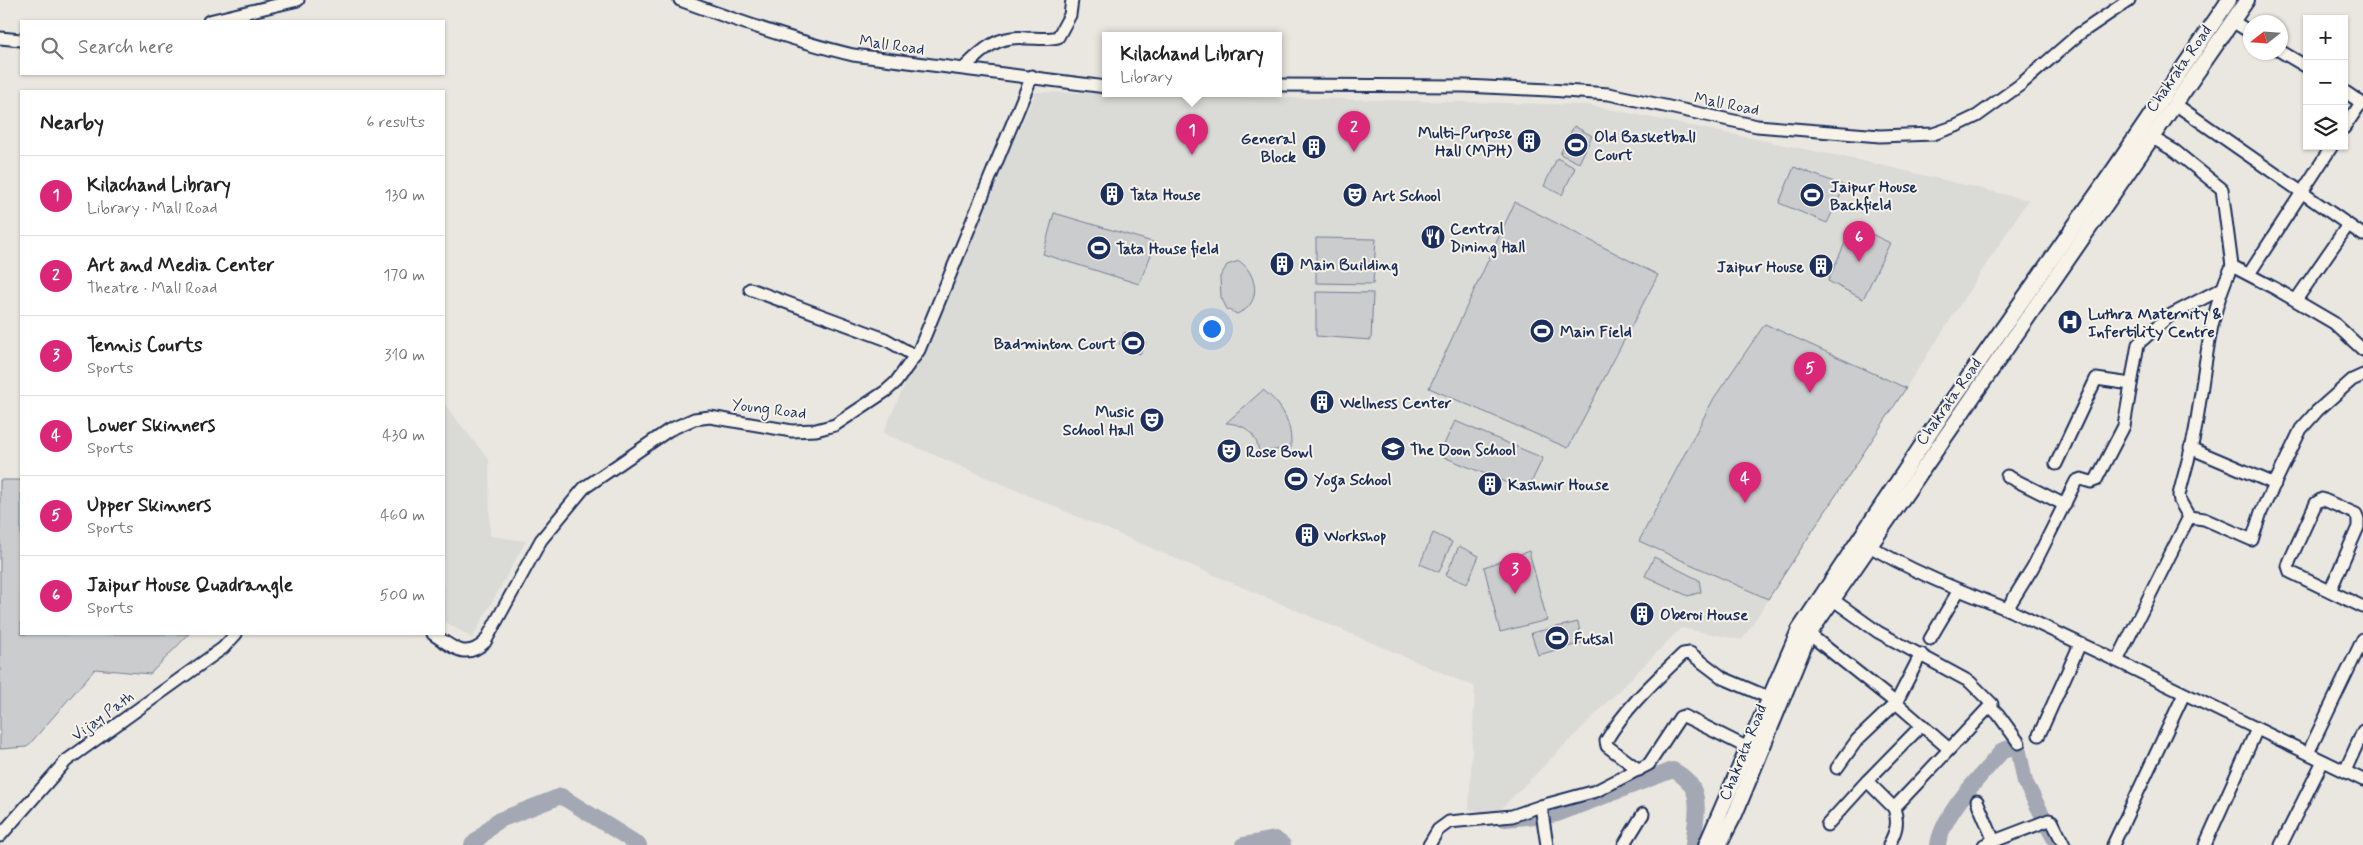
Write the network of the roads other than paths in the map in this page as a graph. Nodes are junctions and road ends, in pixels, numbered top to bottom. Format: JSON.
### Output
{"nodes":[{"id":1,"x":298,"y":0,"type":"edge"},
{"id":2,"x":680,"y":0,"type":"edge"},
{"id":3,"x":1072,"y":0,"type":"edge"},
{"id":4,"x":2129,"y":0,"type":"edge"},
{"id":5,"x":2229,"y":0,"type":"edge"},
{"id":6,"x":2247,"y":0,"type":"edge"},
{"id":7,"x":213,"y":20,"type":"edge"},
{"id":8,"x":2232,"y":21,"type":"junction"},
{"id":9,"x":2243,"y":28,"type":"edge"},
{"id":10,"x":0,"y":38,"type":"edge"},
{"id":11,"x":20,"y":40,"type":"edge"},
{"id":12,"x":2288,"y":56,"type":"edge"},
{"id":13,"x":2303,"y":65,"type":"edge"},
{"id":14,"x":964,"y":68,"type":"junction"},
{"id":15,"x":1032,"y":76,"type":"junction"},
{"id":16,"x":1282,"y":85,"type":"edge"},
{"id":17,"x":1102,"y":86,"type":"edge"},
{"id":18,"x":2348,"y":94,"type":"edge"},
{"id":19,"x":2362,"y":103,"type":"edge"},
{"id":20,"x":2174,"y":104,"type":"junction"},
{"id":21,"x":2348,"y":122,"type":"edge"},
{"id":22,"x":2152,"y":137,"type":"junction"},
{"id":23,"x":2329,"y":150,"type":"edge"},
{"id":24,"x":2301,"y":192,"type":"junction"},
{"id":25,"x":2348,"y":224,"type":"junction"},
{"id":26,"x":2363,"y":235,"type":"edge"},
{"id":27,"x":2232,"y":266,"type":"junction"},
{"id":28,"x":2249,"y":274,"type":"junction"},
{"id":29,"x":750,"y":289,"type":"dead end"},
{"id":30,"x":2221,"y":289,"type":"junction"},
{"id":31,"x":2296,"y":300,"type":"junction"},
{"id":32,"x":2363,"y":350,"type":"edge"},
{"id":33,"x":915,"y":356,"type":"junction"},
{"id":34,"x":2363,"y":375,"type":"edge"},
{"id":35,"x":2131,"y":384,"type":"junction"},
{"id":36,"x":2190,"y":448,"type":"junction"},
{"id":37,"x":2056,"y":464,"type":"dead end"},
{"id":38,"x":2006,"y":476,"type":"dead end"},
{"id":39,"x":2275,"y":484,"type":"junction"},
{"id":40,"x":2065,"y":505,"type":"junction"},
{"id":41,"x":2189,"y":517,"type":"junction"},
{"id":42,"x":2359,"y":538,"type":"edge"},
{"id":43,"x":1864,"y":543,"type":"junction"},
{"id":44,"x":1960,"y":590,"type":"junction"},
{"id":45,"x":2330,"y":590,"type":"junction"},
{"id":46,"x":1832,"y":599,"type":"junction"},
{"id":47,"x":2363,"y":606,"type":"edge"},
{"id":48,"x":2007,"y":609,"type":"junction"},
{"id":49,"x":1810,"y":634,"type":"junction"},
{"id":50,"x":235,"y":635,"type":"edge"},
{"id":51,"x":435,"y":635,"type":"edge"},
{"id":52,"x":1930,"y":638,"type":"dead end"},
{"id":53,"x":2363,"y":639,"type":"edge"},
{"id":54,"x":2080,"y":644,"type":"junction"},
{"id":55,"x":1921,"y":654,"type":"junction"},
{"id":56,"x":2117,"y":661,"type":"junction"},
{"id":57,"x":2184,"y":694,"type":"junction"},
{"id":58,"x":1770,"y":698,"type":"junction"},
{"id":59,"x":1896,"y":703,"type":"junction"},
{"id":60,"x":1990,"y":706,"type":"junction"},
{"id":61,"x":1922,"y":725,"type":"junction"},
{"id":62,"x":2257,"y":729,"type":"junction"},
{"id":63,"x":2363,"y":731,"type":"edge"},
{"id":64,"x":2039,"y":735,"type":"dead end"},
{"id":65,"x":2019,"y":743,"type":"dead end"},
{"id":66,"x":1748,"y":748,"type":"junction"},
{"id":67,"x":1948,"y":748,"type":"junction"},
{"id":68,"x":2308,"y":753,"type":"junction"},
{"id":69,"x":2323,"y":760,"type":"junction"},
{"id":70,"x":1837,"y":768,"type":"dead end"},
{"id":71,"x":1639,"y":770,"type":"junction"},
{"id":72,"x":2344,"y":771,"type":"junction"},
{"id":73,"x":2363,"y":780,"type":"edge"},
{"id":74,"x":1867,"y":781,"type":"junction"},
{"id":75,"x":1977,"y":801,"type":"dead end"},
{"id":76,"x":1541,"y":806,"type":"junction"},
{"id":77,"x":1894,"y":808,"type":"junction"},
{"id":78,"x":1643,"y":814,"type":"dead end"},
{"id":79,"x":1827,"y":825,"type":"dead end"},
{"id":80,"x":0,"y":836,"type":"edge"},
{"id":81,"x":2008,"y":841,"type":"edge"},
{"id":82,"x":1716,"y":843,"type":"edge"},
{"id":83,"x":1989,"y":843,"type":"edge"},
{"id":84,"x":1429,"y":845,"type":"edge"},
{"id":85,"x":1547,"y":845,"type":"edge"},
{"id":86,"x":1624,"y":845,"type":"edge"},
{"id":87,"x":1889,"y":845,"type":"edge"},
{"id":88,"x":2064,"y":845,"type":"edge"},
{"id":89,"x":2114,"y":845,"type":"edge"},
{"id":90,"x":2205,"y":845,"type":"edge"},
{"id":91,"x":2281,"y":845,"type":"edge"}],
"edges":[{"from":1,"to":7,"type":"street"},
{"from":2,"to":14,"type":"street","name":"Mall Road"},
{"from":3,"to":14,"type":"street"},
{"from":4,"to":16,"type":"street","name":"Mall Road"},
{"from":5,"to":43,"type":"main road","name":"Chakrata Road"},
{"from":6,"to":8,"type":"main road","name":"Chakrata Road"},
{"from":8,"to":9,"type":"street"},
{"from":8,"to":20,"type":"main road","name":"Chakrata Road"},
{"from":10,"to":11,"type":"street"},
{"from":12,"to":13,"type":"street"},
{"from":14,"to":15,"type":"street","name":"Mall Road"},
{"from":15,"to":17,"type":"street","name":"Mall Road"},
{"from":15,"to":33,"type":"street","name":"Young Road"},
{"from":18,"to":19,"type":"street"},
{"from":19,"to":21,"type":"street"},
{"from":20,"to":22,"type":"main road","name":"Chakrata Road"},
{"from":20,"to":24,"type":"street"},
{"from":22,"to":27,"type":"street"},
{"from":22,"to":43,"type":"main road","name":"Chakrata Road"},
{"from":23,"to":24,"type":"street"},
{"from":24,"to":25,"type":"street"},
{"from":24,"to":28,"type":"street"},
{"from":25,"to":26,"type":"street"},
{"from":25,"to":31,"type":"street"},
{"from":27,"to":28,"type":"street"},
{"from":27,"to":30,"type":"street"},
{"from":28,"to":31,"type":"street"},
{"from":29,"to":33,"type":"street"},
{"from":30,"to":35,"type":"street"},
{"from":30,"to":36,"type":"street"},
{"from":31,"to":32,"type":"street"},
{"from":33,"to":51,"type":"street","name":"Young Road"},
{"from":34,"to":39,"type":"street"},
{"from":35,"to":37,"type":"street"},
{"from":35,"to":40,"type":"street"},
{"from":36,"to":39,"type":"street"},
{"from":36,"to":41,"type":"street"},
{"from":38,"to":40,"type":"street"},
{"from":39,"to":41,"type":"street"},
{"from":40,"to":48,"type":"street"},
{"from":41,"to":56,"type":"street"},
{"from":42,"to":45,"type":"street"},
{"from":42,"to":45,"type":"street"},
{"from":43,"to":44,"type":"street"},
{"from":43,"to":46,"type":"main road","name":"Chakrata Road"},
{"from":43,"to":58,"type":"main road","name":"Chakrata Road"},
{"from":44,"to":48,"type":"street"},
{"from":44,"to":52,"type":"street"},
{"from":45,"to":47,"type":"street"},
{"from":46,"to":49,"type":"main road","name":"Chakrata Road"},
{"from":46,"to":55,"type":"street"},
{"from":48,"to":54,"type":"street"},
{"from":49,"to":59,"type":"street"},
{"from":49,"to":82,"type":"main road","name":"Chakrata Road"},
{"from":50,"to":80,"type":"street","name":"Vijay Path"},
{"from":53,"to":68,"type":"street"},
{"from":54,"to":56,"type":"street"},
{"from":54,"to":64,"type":"street"},
{"from":55,"to":59,"type":"street"},
{"from":55,"to":60,"type":"street"},
{"from":56,"to":57,"type":"street"},
{"from":57,"to":62,"type":"street"},
{"from":57,"to":89,"type":"street"},
{"from":58,"to":66,"type":"main road","name":"Chakrata Road"},
{"from":58,"to":71,"type":"street"},
{"from":59,"to":61,"type":"street"},
{"from":59,"to":70,"type":"street"},
{"from":60,"to":65,"type":"street"},
{"from":60,"to":67,"type":"street"},
{"from":61,"to":67,"type":"street"},
{"from":61,"to":74,"type":"street"},
{"from":62,"to":68,"type":"street"},
{"from":62,"to":90,"type":"street"},
{"from":63,"to":72,"type":"street"},
{"from":66,"to":71,"type":"street"},
{"from":66,"to":82,"type":"main road","name":"Chakrata Road"},
{"from":67,"to":77,"type":"street"},
{"from":68,"to":69,"type":"street"},
{"from":69,"to":72,"type":"street"},
{"from":69,"to":91,"type":"street"},
{"from":71,"to":76,"type":"street"},
{"from":72,"to":73,"type":"street"},
{"from":74,"to":77,"type":"street"},
{"from":74,"to":79,"type":"street"},
{"from":75,"to":83,"type":"street"},
{"from":76,"to":84,"type":"street"},
{"from":76,"to":85,"type":"street"},
{"from":77,"to":87,"type":"street"},
{"from":78,"to":86,"type":"street"},
{"from":81,"to":83,"type":"street"},
{"from":81,"to":88,"type":"street"}]}
